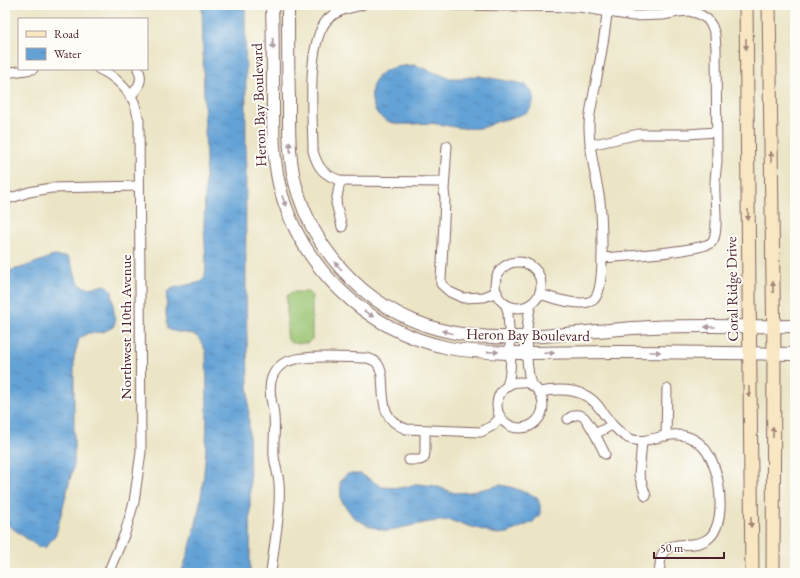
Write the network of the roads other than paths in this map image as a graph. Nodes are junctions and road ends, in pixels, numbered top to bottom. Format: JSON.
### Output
{"nodes":[{"id":1,"x":272,"y":5,"type":"edge"},
{"id":2,"x":288,"y":5,"type":"edge"},
{"id":3,"x":362,"y":5,"type":"edge"},
{"id":4,"x":455,"y":5,"type":"edge"},
{"id":5,"x":746,"y":5,"type":"edge"},
{"id":6,"x":769,"y":5,"type":"edge"},
{"id":7,"x":607,"y":12,"type":"junction"},
{"id":8,"x":26,"y":70,"type":"edge"},
{"id":9,"x":101,"y":70,"type":"edge"},
{"id":10,"x":138,"y":70,"type":"edge"},
{"id":11,"x":5,"y":73,"type":"edge"},
{"id":12,"x":116,"y":76,"type":"edge"},
{"id":13,"x":130,"y":97,"type":"junction"},
{"id":14,"x":716,"y":132,"type":"junction"},
{"id":15,"x":590,"y":145,"type":"junction"},
{"id":16,"x":447,"y":146,"type":"dead end"},
{"id":17,"x":340,"y":181,"type":"junction"},
{"id":18,"x":444,"y":182,"type":"junction"},
{"id":19,"x":138,"y":186,"type":"junction"},
{"id":20,"x":5,"y":200,"type":"edge"},
{"id":21,"x":342,"y":227,"type":"dead end"},
{"id":22,"x":602,"y":258,"type":"junction"},
{"id":23,"x":496,"y":292,"type":"junction"},
{"id":24,"x":540,"y":294,"type":"junction"},
{"id":25,"x":531,"y":304,"type":"junction"},
{"id":26,"x":506,"y":305,"type":"junction"},
{"id":27,"x":749,"y":326,"type":"junction"},
{"id":28,"x":773,"y":326,"type":"junction"},
{"id":29,"x":795,"y":326,"type":"edge"},
{"id":30,"x":528,"y":336,"type":"junction"},
{"id":31,"x":508,"y":337,"type":"junction"},
{"id":32,"x":510,"y":352,"type":"junction"},
{"id":33,"x":528,"y":353,"type":"junction"},
{"id":34,"x":749,"y":353,"type":"junction"},
{"id":35,"x":774,"y":354,"type":"junction"},
{"id":36,"x":795,"y":354,"type":"edge"},
{"id":37,"x":531,"y":385,"type":"junction"},
{"id":38,"x":507,"y":386,"type":"junction"},
{"id":39,"x":668,"y":389,"type":"dead end"},
{"id":40,"x":539,"y":392,"type":"junction"},
{"id":41,"x":500,"y":417,"type":"junction"},
{"id":42,"x":568,"y":418,"type":"dead end"},
{"id":43,"x":612,"y":425,"type":"junction"},
{"id":44,"x":425,"y":430,"type":"junction"},
{"id":45,"x":595,"y":434,"type":"junction"},
{"id":46,"x":666,"y":436,"type":"junction"},
{"id":47,"x":642,"y":441,"type":"junction"},
{"id":48,"x":606,"y":454,"type":"dead end"},
{"id":49,"x":409,"y":460,"type":"dead end"},
{"id":50,"x":646,"y":496,"type":"dead end"},
{"id":51,"x":108,"y":573,"type":"edge"},
{"id":52,"x":271,"y":573,"type":"edge"},
{"id":53,"x":659,"y":573,"type":"edge"},
{"id":54,"x":752,"y":573,"type":"edge"},
{"id":55,"x":773,"y":573,"type":"edge"}],
"edges":[{"from":1,"to":32,"type":"street","name":"Heron Bay Boulevard","one_way":true},
{"from":31,"to":2,"type":"street","name":"Heron Bay Boulevard","one_way":true},
{"from":3,"to":17,"type":"street"},
{"from":4,"to":7,"type":"street"},
{"from":5,"to":27,"type":"main road","name":"Coral Ridge Drive","one_way":true},
{"from":28,"to":6,"type":"main road","one_way":true},
{"from":7,"to":14,"type":"street"},
{"from":7,"to":15,"type":"street"},
{"from":8,"to":11,"type":"street"},
{"from":9,"to":12,"type":"street"},
{"from":10,"to":13,"type":"street"},
{"from":12,"to":13,"type":"street","name":"Northwest 110th Avenue"},
{"from":13,"to":19,"type":"street","name":"Northwest 110th Avenue"},
{"from":14,"to":15,"type":"street"},
{"from":14,"to":22,"type":"street"},
{"from":15,"to":22,"type":"street"},
{"from":16,"to":18,"type":"street"},
{"from":17,"to":18,"type":"street"},
{"from":17,"to":21,"type":"street"},
{"from":18,"to":23,"type":"street"},
{"from":19,"to":20,"type":"street"},
{"from":19,"to":51,"type":"street","name":"Northwest 110th Avenue"},
{"from":22,"to":24,"type":"street"},
{"from":23,"to":24,"type":"street"},
{"from":23,"to":26,"type":"street"},
{"from":24,"to":25,"type":"street"},
{"from":25,"to":26,"type":"street"},
{"from":25,"to":30,"type":"street"},
{"from":26,"to":31,"type":"street"},
{"from":27,"to":28,"type":"street","name":"Heron Bay Boulevard"},
{"from":27,"to":30,"type":"street","name":"Heron Bay Boulevard","one_way":true},
{"from":27,"to":34,"type":"main road","name":"Coral Ridge Drive"},
{"from":28,"to":29,"type":"street","name":"Heron Bay Boulevard"},
{"from":28,"to":35,"type":"main road"},
{"from":30,"to":31,"type":"street","name":"Heron Bay Boulevard"},
{"from":30,"to":33,"type":"street"},
{"from":31,"to":32,"type":"street"},
{"from":32,"to":33,"type":"street","name":"Heron Bay Boulevard"},
{"from":32,"to":38,"type":"street"},
{"from":33,"to":34,"type":"street","name":"Heron Bay Boulevard","one_way":true},
{"from":33,"to":37,"type":"street"},
{"from":34,"to":35,"type":"street","name":"Heron Bay Boulevard"},
{"from":34,"to":54,"type":"main road","name":"Coral Ridge Drive","one_way":true},
{"from":35,"to":36,"type":"street","name":"Heron Bay Boulevard"},
{"from":55,"to":35,"type":"main road","one_way":true},
{"from":37,"to":38,"type":"street"},
{"from":37,"to":40,"type":"street"},
{"from":38,"to":41,"type":"street"},
{"from":39,"to":46,"type":"street"},
{"from":40,"to":41,"type":"street"},
{"from":40,"to":43,"type":"street"},
{"from":41,"to":44,"type":"street"},
{"from":42,"to":45,"type":"street"},
{"from":43,"to":45,"type":"street"},
{"from":43,"to":47,"type":"street"},
{"from":44,"to":49,"type":"street"},
{"from":44,"to":52,"type":"street"},
{"from":45,"to":48,"type":"street"},
{"from":46,"to":47,"type":"street"},
{"from":46,"to":53,"type":"street"},
{"from":47,"to":50,"type":"street"}]}
